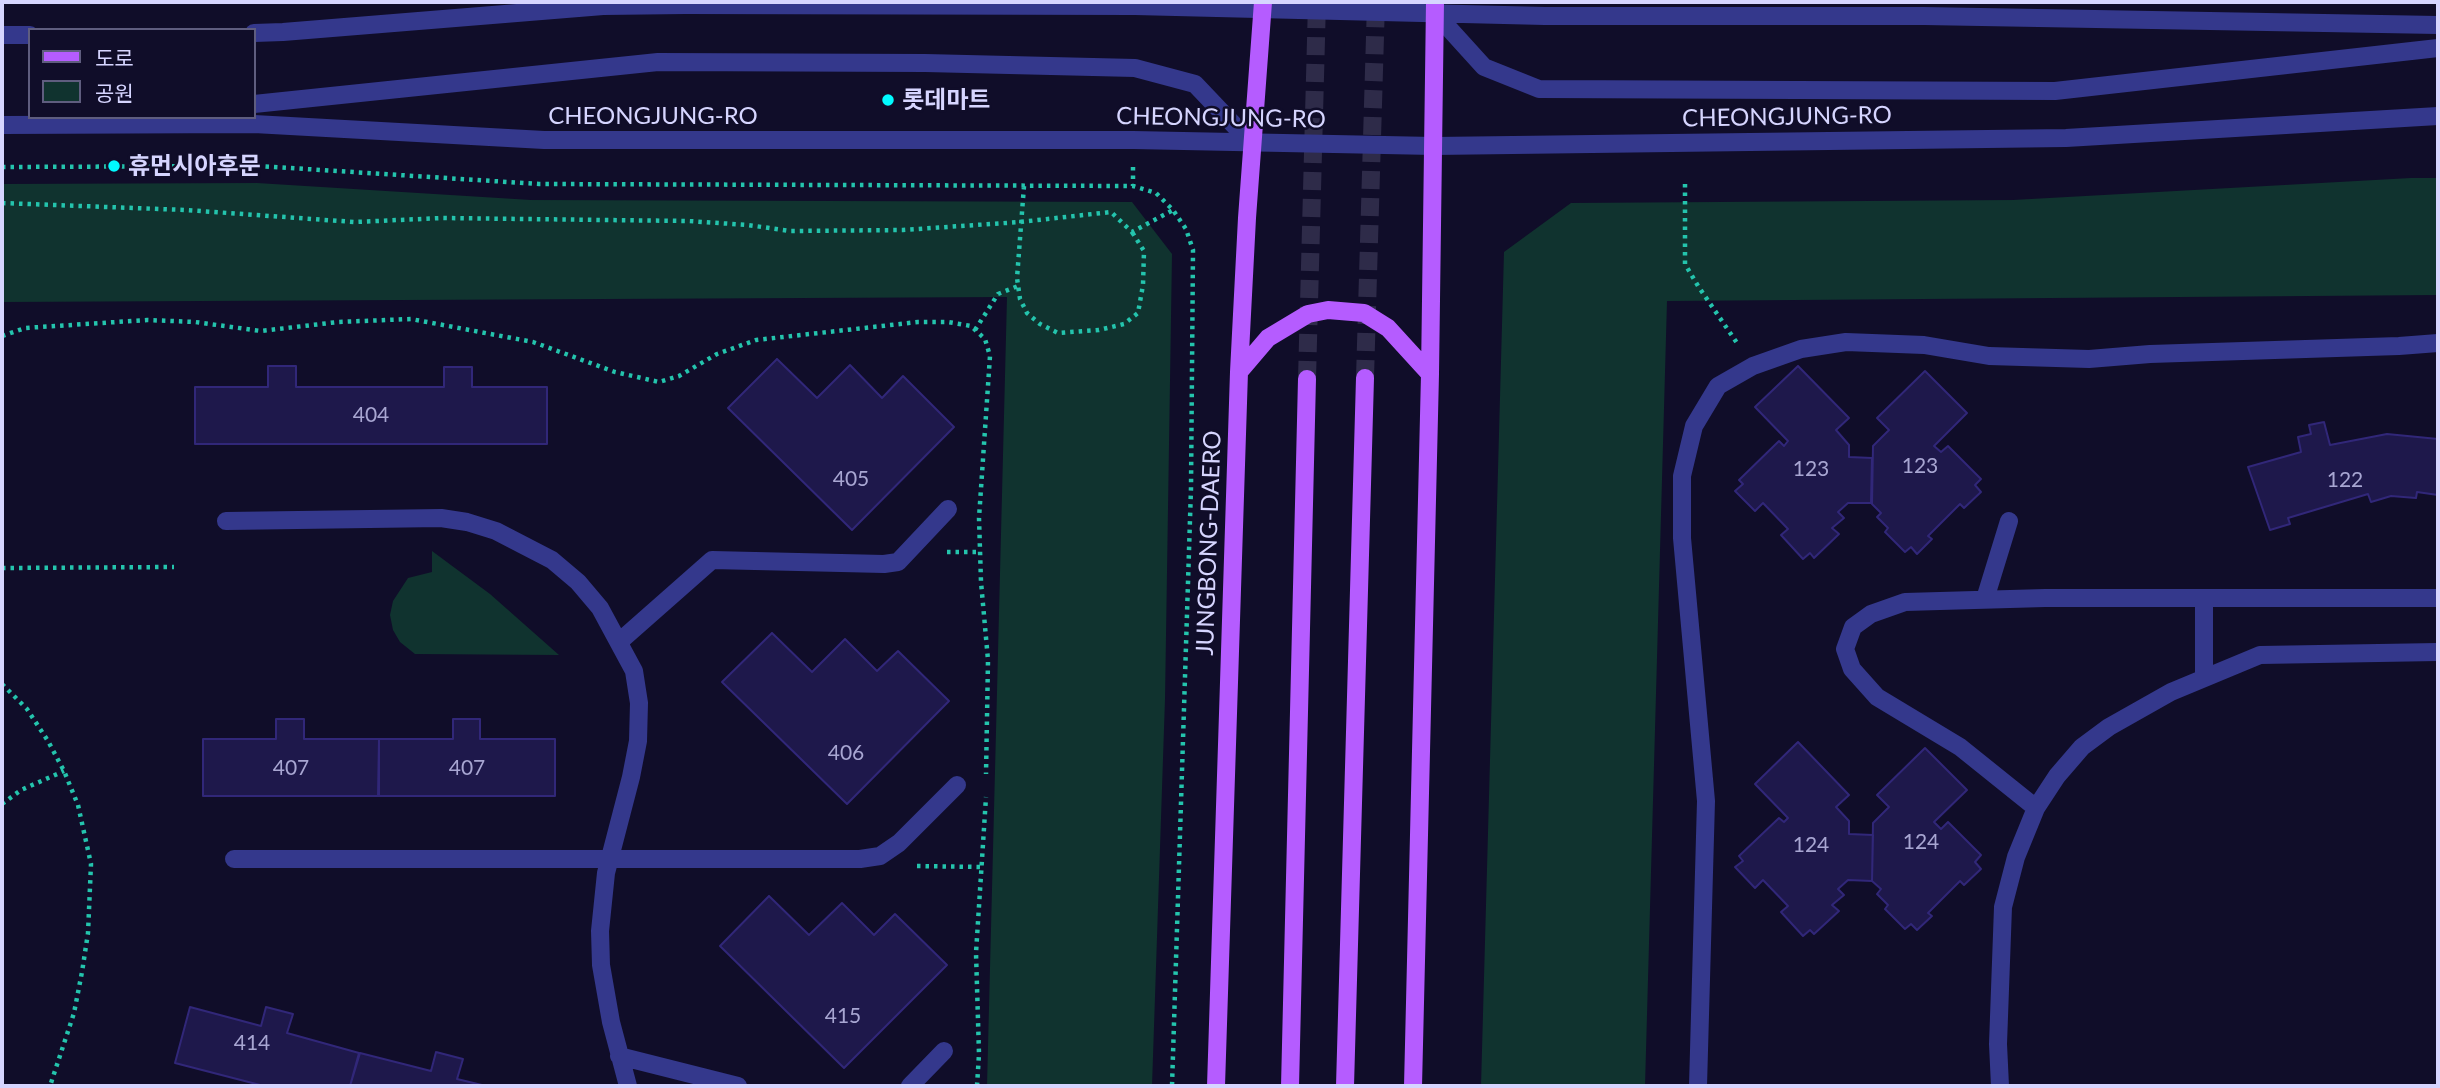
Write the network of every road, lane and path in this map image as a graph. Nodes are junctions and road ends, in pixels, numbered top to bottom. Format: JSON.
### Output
{"nodes":[{"id":1,"x":1263,"y":5,"type":"edge"},
{"id":2,"x":1435,"y":7,"type":"edge"},
{"id":3,"x":2438,"y":25,"type":"edge"},
{"id":4,"x":256,"y":33,"type":"edge"},
{"id":5,"x":2,"y":35,"type":"edge"},
{"id":6,"x":28,"y":35,"type":"edge"},
{"id":7,"x":2438,"y":48,"type":"edge"},
{"id":8,"x":256,"y":104,"type":"edge"},
{"id":9,"x":2438,"y":116,"type":"edge"},
{"id":10,"x":140,"y":119,"type":"edge"},
{"id":11,"x":103,"y":124,"type":"junction"},
{"id":12,"x":2,"y":125,"type":"edge"},
{"id":13,"x":1252,"y":144,"type":"junction"},
{"id":14,"x":1434,"y":146,"type":"junction"},
{"id":15,"x":2,"y":167,"type":"edge"},
{"id":16,"x":1685,"y":184,"type":"dead end"},
{"id":17,"x":1024,"y":186,"type":"junction"},
{"id":18,"x":2,"y":203,"type":"edge"},
{"id":19,"x":1173,"y":210,"type":"junction"},
{"id":20,"x":1020,"y":222,"type":"junction"},
{"id":21,"x":1132,"y":232,"type":"junction"},
{"id":22,"x":1018,"y":286,"type":"junction"},
{"id":23,"x":975,"y":330,"type":"junction"},
{"id":24,"x":2,"y":336,"type":"edge"},
{"id":25,"x":2438,"y":343,"type":"edge"},
{"id":26,"x":1753,"y":366,"type":"junction"},
{"id":27,"x":1239,"y":372,"type":"junction"},
{"id":28,"x":1430,"y":374,"type":"junction"},
{"id":29,"x":1365,"y":378,"type":"tunnel mouth"},
{"id":30,"x":1307,"y":379,"type":"tunnel mouth"},
{"id":31,"x":948,"y":509,"type":"dead end"},
{"id":32,"x":226,"y":521,"type":"dead end"},
{"id":33,"x":2009,"y":521,"type":"dead end"},
{"id":34,"x":174,"y":567,"type":"dead end"},
{"id":35,"x":2,"y":568,"type":"edge"},
{"id":36,"x":2204,"y":598,"type":"junction"},
{"id":37,"x":2438,"y":598,"type":"edge"},
{"id":38,"x":1985,"y":599,"type":"junction"},
{"id":39,"x":619,"y":642,"type":"junction"},
{"id":40,"x":2438,"y":652,"type":"edge"},
{"id":41,"x":2204,"y":678,"type":"junction"},
{"id":42,"x":2,"y":684,"type":"edge"},
{"id":43,"x":64,"y":771,"type":"junction"},
{"id":44,"x":986,"y":777,"type":"dead end"},
{"id":45,"x":957,"y":785,"type":"dead end"},
{"id":46,"x":986,"y":789,"type":"dead end"},
{"id":47,"x":2,"y":804,"type":"edge"},
{"id":48,"x":2036,"y":808,"type":"junction"},
{"id":49,"x":880,"y":856,"type":"junction"},
{"id":50,"x":234,"y":859,"type":"dead end"},
{"id":51,"x":609,"y":859,"type":"junction"},
{"id":52,"x":983,"y":867,"type":"junction"},
{"id":53,"x":944,"y":1051,"type":"dead end"},
{"id":54,"x":619,"y":1056,"type":"junction"},
{"id":55,"x":50,"y":1086,"type":"edge"},
{"id":56,"x":628,"y":1086,"type":"edge"},
{"id":57,"x":738,"y":1086,"type":"edge"},
{"id":58,"x":910,"y":1086,"type":"edge"},
{"id":59,"x":977,"y":1086,"type":"edge"},
{"id":60,"x":1172,"y":1086,"type":"edge"},
{"id":61,"x":1216,"y":1086,"type":"edge"},
{"id":62,"x":1290,"y":1086,"type":"edge"},
{"id":63,"x":1345,"y":1086,"type":"edge"},
{"id":64,"x":1413,"y":1086,"type":"edge"},
{"id":65,"x":1698,"y":1086,"type":"edge"},
{"id":66,"x":2000,"y":1086,"type":"edge"}],
"edges":[{"from":1,"to":2,"type":"street"},
{"from":1,"to":4,"type":"street"},
{"from":1,"to":13,"type":"main road","name":"JUNGBONG-DAERO"},
{"from":2,"to":3,"type":"street"},
{"from":2,"to":7,"type":"street"},
{"from":2,"to":14,"type":"main road"},
{"from":5,"to":6,"type":"street"},
{"from":8,"to":13,"type":"street"},
{"from":9,"to":14,"type":"street","name":"CHEONGJUNG-RO"},
{"from":10,"to":11,"type":"street"},
{"from":11,"to":12,"type":"street","name":"CHEONGJUNG-RO"},
{"from":11,"to":13,"type":"street","name":"CHEONGJUNG-RO"},
{"from":13,"to":14,"type":"street","name":"CHEONGJUNG-RO"},
{"from":13,"to":27,"type":"main road","name":"JUNGBONG-DAERO"},
{"from":14,"to":28,"type":"main road"},
{"from":15,"to":17,"type":"path"},
{"from":16,"to":26,"type":"path"},
{"from":17,"to":19,"type":"path"},
{"from":17,"to":20,"type":"path"},
{"from":18,"to":20,"type":"path"},
{"from":19,"to":21,"type":"path"},
{"from":19,"to":60,"type":"path"},
{"from":20,"to":21,"type":"path"},
{"from":20,"to":22,"type":"path"},
{"from":21,"to":22,"type":"path"},
{"from":22,"to":23,"type":"path"},
{"from":23,"to":24,"type":"path"},
{"from":23,"to":44,"type":"path"},
{"from":25,"to":26,"type":"street"},
{"from":26,"to":65,"type":"street"},
{"from":27,"to":28,"type":"main road"},
{"from":27,"to":61,"type":"main road","name":"JUNGBONG-DAERO"},
{"from":28,"to":64,"type":"main road"},
{"from":29,"to":63,"type":"main road"},
{"from":30,"to":62,"type":"main road"},
{"from":31,"to":39,"type":"street"},
{"from":32,"to":39,"type":"street"},
{"from":33,"to":38,"type":"street"},
{"from":34,"to":35,"type":"path"},
{"from":36,"to":37,"type":"street"},
{"from":36,"to":38,"type":"street"},
{"from":36,"to":41,"type":"street"},
{"from":38,"to":48,"type":"street"},
{"from":39,"to":51,"type":"street"},
{"from":40,"to":41,"type":"street"},
{"from":41,"to":48,"type":"street"},
{"from":42,"to":43,"type":"path"},
{"from":43,"to":47,"type":"path"},
{"from":43,"to":55,"type":"path"},
{"from":45,"to":49,"type":"street"},
{"from":46,"to":52,"type":"path"},
{"from":48,"to":66,"type":"street"},
{"from":49,"to":51,"type":"street"},
{"from":49,"to":52,"type":"path"},
{"from":50,"to":51,"type":"street"},
{"from":51,"to":54,"type":"street"},
{"from":52,"to":59,"type":"path"},
{"from":53,"to":58,"type":"street"},
{"from":54,"to":56,"type":"street"},
{"from":54,"to":57,"type":"street"}]}
